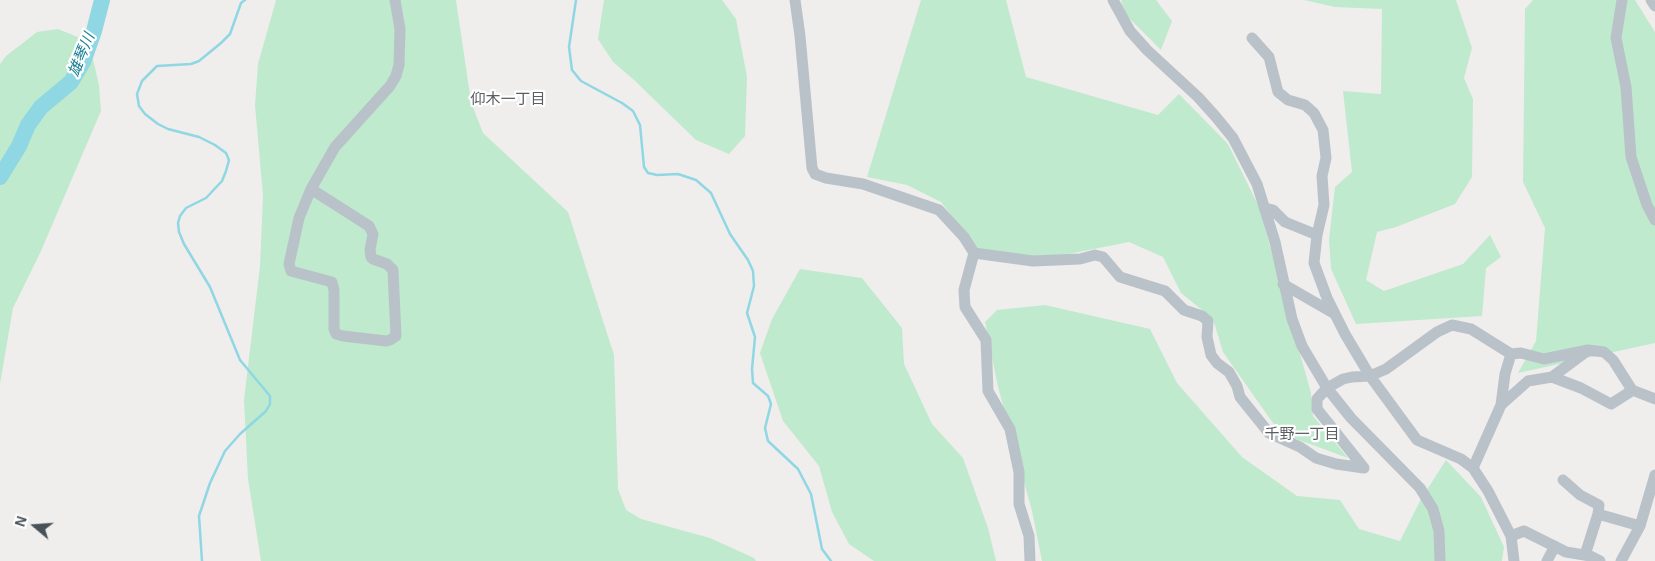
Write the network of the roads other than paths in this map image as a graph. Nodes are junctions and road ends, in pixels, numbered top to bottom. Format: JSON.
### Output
{"nodes":[{"id":1,"x":395,"y":0,"type":"edge"},
{"id":2,"x":795,"y":0,"type":"edge"},
{"id":3,"x":1112,"y":0,"type":"edge"},
{"id":4,"x":1622,"y":0,"type":"edge"},
{"id":5,"x":1651,"y":0,"type":"edge"},
{"id":6,"x":1655,"y":6,"type":"edge"},
{"id":7,"x":1252,"y":38,"type":"dead end"},
{"id":8,"x":311,"y":189,"type":"junction"},
{"id":9,"x":1265,"y":208,"type":"junction"},
{"id":10,"x":1655,"y":220,"type":"edge"},
{"id":11,"x":1317,"y":235,"type":"junction"},
{"id":12,"x":974,"y":253,"type":"junction"},
{"id":13,"x":1283,"y":284,"type":"junction"},
{"id":14,"x":1336,"y":314,"type":"junction"},
{"id":15,"x":1588,"y":350,"type":"junction"},
{"id":16,"x":1511,"y":354,"type":"junction"},
{"id":17,"x":1370,"y":376,"type":"junction"},
{"id":18,"x":1552,"y":377,"type":"junction"},
{"id":19,"x":1327,"y":388,"type":"junction"},
{"id":20,"x":1634,"y":390,"type":"junction"},
{"id":21,"x":1655,"y":399,"type":"edge"},
{"id":22,"x":1501,"y":405,"type":"junction"},
{"id":23,"x":1473,"y":468,"type":"junction"},
{"id":24,"x":1655,"y":475,"type":"edge"},
{"id":25,"x":1563,"y":480,"type":"dead end"},
{"id":26,"x":1598,"y":514,"type":"junction"},
{"id":27,"x":1640,"y":526,"type":"junction"},
{"id":28,"x":1511,"y":536,"type":"junction"},
{"id":29,"x":1555,"y":546,"type":"junction"},
{"id":30,"x":1585,"y":555,"type":"junction"},
{"id":31,"x":1030,"y":561,"type":"edge"},
{"id":32,"x":1440,"y":561,"type":"edge"},
{"id":33,"x":1514,"y":561,"type":"edge"},
{"id":34,"x":1547,"y":561,"type":"edge"},
{"id":35,"x":1600,"y":561,"type":"edge"},
{"id":36,"x":1621,"y":561,"type":"edge"}],
"edges":[{"from":1,"to":8,"type":"street"},
{"from":2,"to":12,"type":"street"},
{"from":3,"to":9,"type":"street"},
{"from":4,"to":10,"type":"street"},
{"from":5,"to":6,"type":"street"},
{"from":7,"to":11,"type":"street"},
{"from":8,"to":8,"type":"street"},
{"from":9,"to":11,"type":"street"},
{"from":9,"to":13,"type":"street"},
{"from":11,"to":14,"type":"street"},
{"from":12,"to":19,"type":"street"},
{"from":12,"to":31,"type":"street"},
{"from":13,"to":14,"type":"street"},
{"from":13,"to":19,"type":"street"},
{"from":14,"to":17,"type":"street"},
{"from":15,"to":16,"type":"street"},
{"from":15,"to":18,"type":"street"},
{"from":15,"to":20,"type":"street"},
{"from":16,"to":17,"type":"street"},
{"from":16,"to":22,"type":"street"},
{"from":17,"to":19,"type":"street"},
{"from":17,"to":23,"type":"street"},
{"from":18,"to":20,"type":"street"},
{"from":18,"to":22,"type":"street"},
{"from":19,"to":32,"type":"street"},
{"from":20,"to":21,"type":"street"},
{"from":22,"to":23,"type":"street"},
{"from":23,"to":28,"type":"street"},
{"from":24,"to":27,"type":"street"},
{"from":25,"to":26,"type":"street"},
{"from":26,"to":27,"type":"street"},
{"from":26,"to":30,"type":"street"},
{"from":27,"to":36,"type":"street"},
{"from":28,"to":29,"type":"street"},
{"from":28,"to":33,"type":"street"},
{"from":29,"to":30,"type":"street"},
{"from":29,"to":34,"type":"street"},
{"from":30,"to":35,"type":"street"}]}
